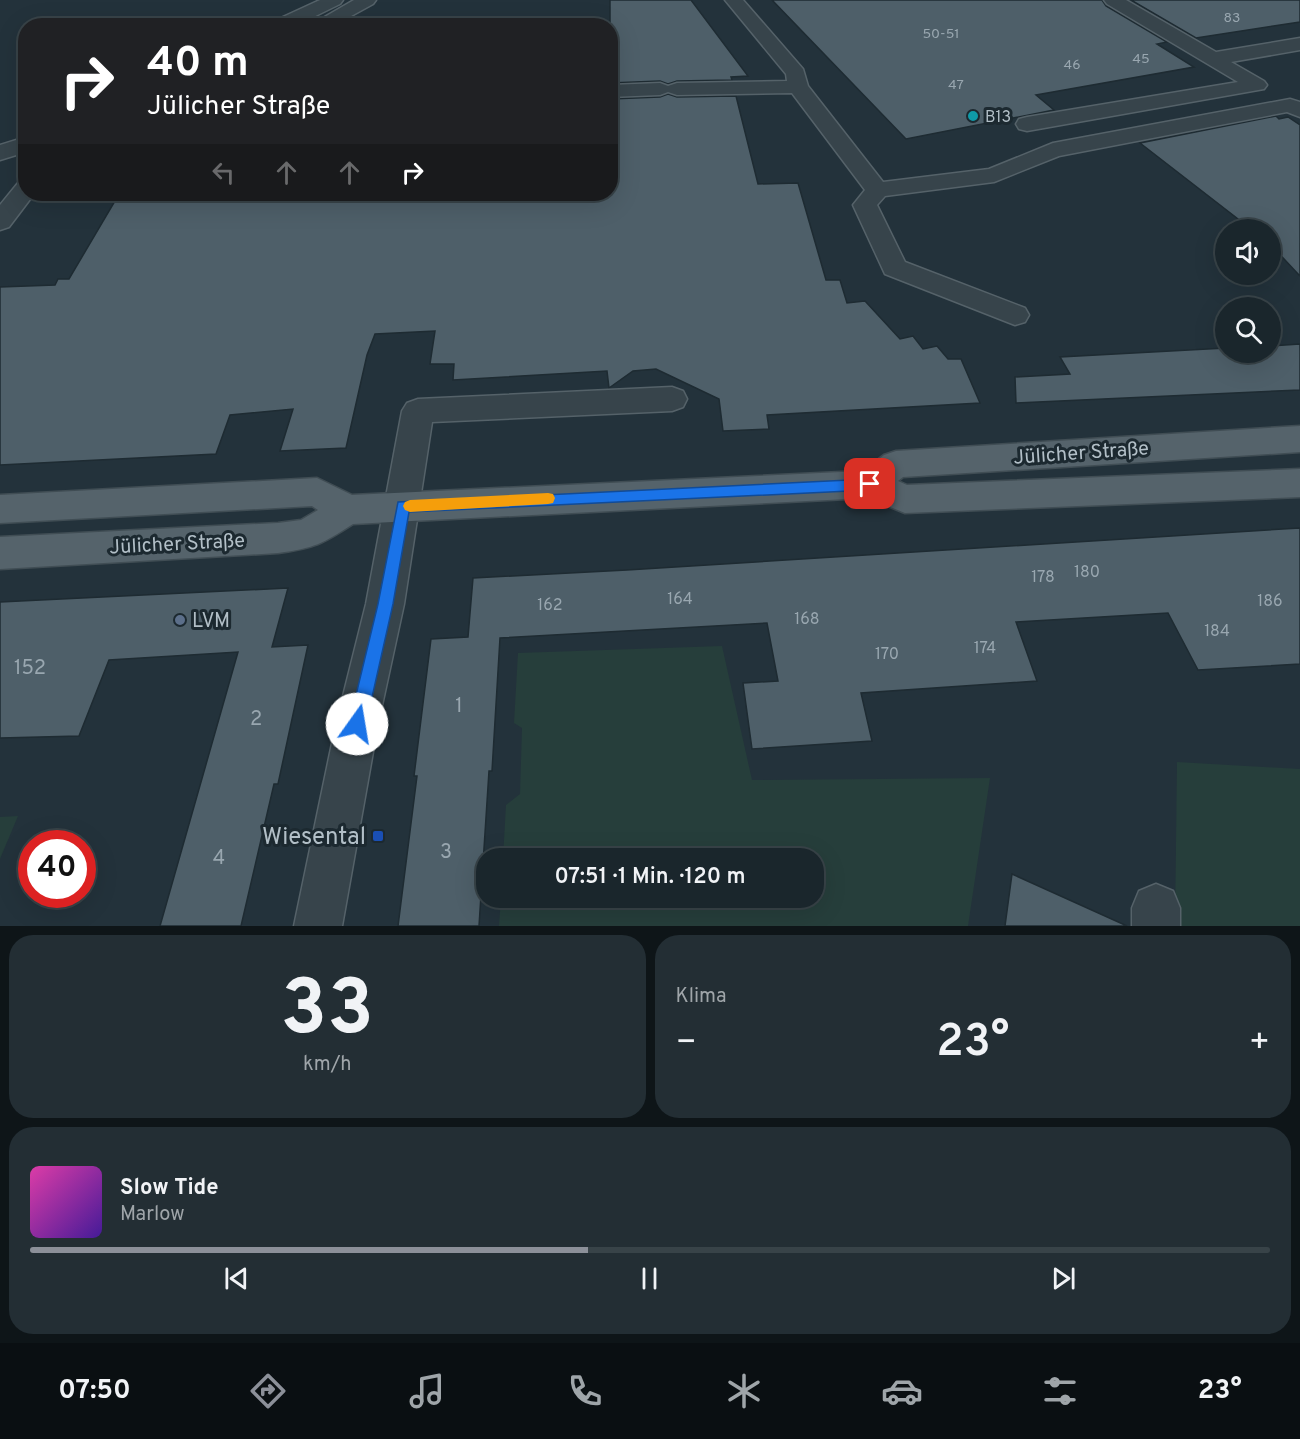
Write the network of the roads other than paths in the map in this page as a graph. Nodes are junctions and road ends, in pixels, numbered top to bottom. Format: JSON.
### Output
{"nodes":[{"id":1,"x":334,"y":0,"type":"edge"},
{"id":2,"x":367,"y":0,"type":"edge"},
{"id":3,"x":734,"y":0,"type":"edge"},
{"id":4,"x":1113,"y":0,"type":"edge"},
{"id":5,"x":296,"y":18,"type":"edge"},
{"id":6,"x":333,"y":18,"type":"edge"},
{"id":7,"x":1300,"y":44,"type":"edge"},
{"id":8,"x":1212,"y":59,"type":"junction"},
{"id":9,"x":1257,"y":85,"type":"junction"},
{"id":10,"x":798,"y":87,"type":"junction"},
{"id":11,"x":618,"y":91,"type":"edge"},
{"id":12,"x":1295,"y":108,"type":"edge"},
{"id":13,"x":1027,"y":124,"type":"dead end"},
{"id":14,"x":18,"y":147,"type":"edge"},
{"id":15,"x":0,"y":153,"type":"edge"},
{"id":16,"x":878,"y":190,"type":"junction"},
{"id":17,"x":18,"y":198,"type":"edge"},
{"id":18,"x":0,"y":222,"type":"edge"},
{"id":19,"x":1015,"y":315,"type":"dead end"},
{"id":20,"x":672,"y":399,"type":"dead end"},
{"id":21,"x":1300,"y":440,"type":"edge"},
{"id":22,"x":1300,"y":483,"type":"edge"},
{"id":23,"x":870,"y":484,"type":"junction"},
{"id":24,"x":403,"y":506,"type":"junction"},
{"id":25,"x":0,"y":509,"type":"edge"},
{"id":26,"x":347,"y":510,"type":"junction"},
{"id":27,"x":0,"y":553,"type":"edge"},
{"id":28,"x":318,"y":926,"type":"edge"}],
"edges":[{"from":1,"to":5,"type":"street"},
{"from":2,"to":6,"type":"street"},
{"from":3,"to":10,"type":"street"},
{"from":4,"to":8,"type":"street"},
{"from":7,"to":8,"type":"street"},
{"from":8,"to":9,"type":"street"},
{"from":9,"to":12,"type":"street"},
{"from":9,"to":13,"type":"street"},
{"from":10,"to":11,"type":"street"},
{"from":10,"to":16,"type":"street"},
{"from":12,"to":16,"type":"street"},
{"from":14,"to":15,"type":"street"},
{"from":16,"to":19,"type":"street"},
{"from":17,"to":18,"type":"street"},
{"from":20,"to":24,"type":"street"},
{"from":21,"to":23,"type":"main road","name":"Jülicher Straße"},
{"from":22,"to":23,"type":"main road","name":"Jülicher Straße"},
{"from":23,"to":24,"type":"main road","name":"Jülicher Straße"},
{"from":24,"to":26,"type":"main road","name":"Jülicher Straße"},
{"from":24,"to":28,"type":"street"},
{"from":25,"to":26,"type":"main road"},
{"from":26,"to":27,"type":"main road","name":"Jülicher Straße"}]}
